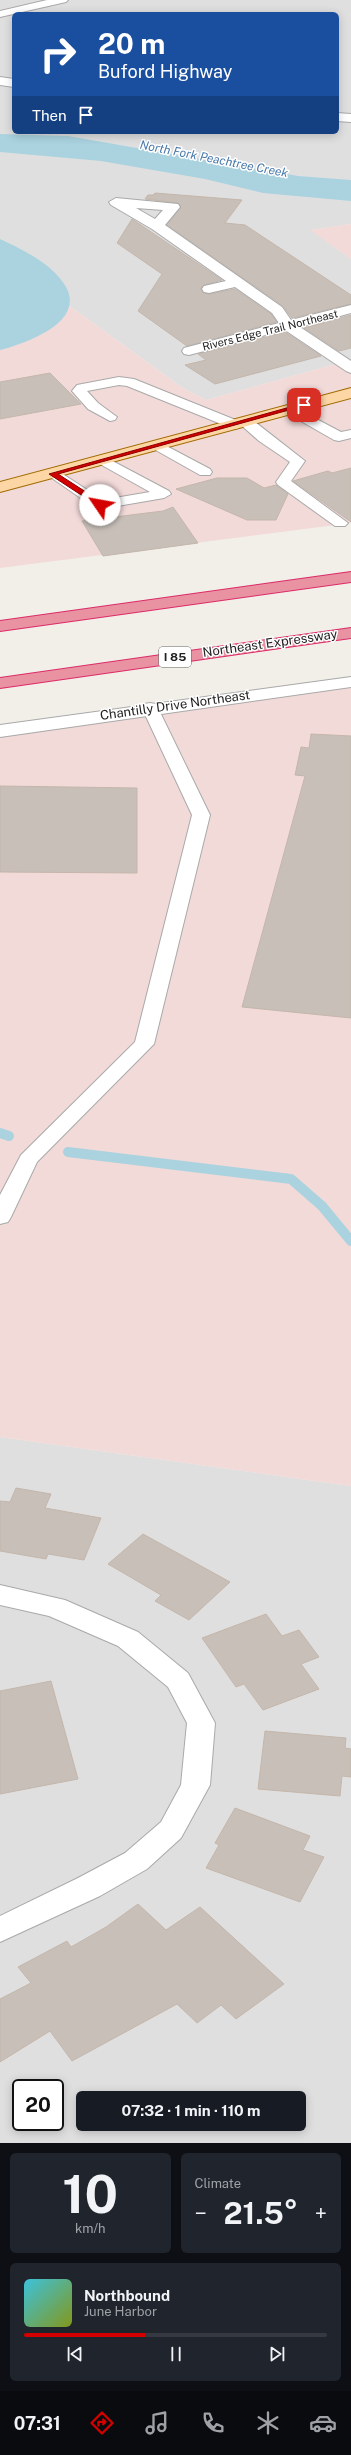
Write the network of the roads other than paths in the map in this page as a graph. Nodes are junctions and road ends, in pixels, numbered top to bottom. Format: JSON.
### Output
{"nodes":[{"id":1,"x":62,"y":0,"type":"edge"},
{"id":2,"x":0,"y":14,"type":"edge"},
{"id":3,"x":0,"y":81,"type":"edge"},
{"id":4,"x":12,"y":83,"type":"edge"},
{"id":5,"x":339,"y":117,"type":"edge"},
{"id":6,"x":351,"y":118,"type":"edge"},
{"id":7,"x":157,"y":226,"type":"dead end"},
{"id":8,"x":238,"y":282,"type":"junction"},
{"id":9,"x":209,"y":289,"type":"dead end"},
{"id":10,"x":351,"y":309,"type":"edge"},
{"id":11,"x":287,"y":325,"type":"junction"},
{"id":12,"x":189,"y":351,"type":"dead end"},
{"id":13,"x":351,"y":368,"type":"edge"},
{"id":14,"x":351,"y":393,"type":"edge"},
{"id":15,"x":290,"y":409,"type":"junction"},
{"id":16,"x":110,"y":417,"type":"dead end"},
{"id":17,"x":241,"y":423,"type":"junction"},
{"id":18,"x":351,"y":434,"type":"edge"},
{"id":19,"x":158,"y":445,"type":"junction"},
{"id":20,"x":103,"y":460,"type":"junction"},
{"id":21,"x":205,"y":472,"type":"dead end"},
{"id":22,"x":53,"y":474,"type":"junction"},
{"id":23,"x":0,"y":487,"type":"edge"},
{"id":24,"x":340,"y":522,"type":"dead end"},
{"id":25,"x":351,"y":577,"type":"edge"},
{"id":26,"x":0,"y":614,"type":"edge"},
{"id":27,"x":73,"y":615,"type":"junction"},
{"id":28,"x":0,"y":626,"type":"edge"},
{"id":29,"x":351,"y":632,"type":"edge"},
{"id":30,"x":351,"y":682,"type":"edge"},
{"id":31,"x":0,"y":683,"type":"edge"},
{"id":32,"x":150,"y":708,"type":"junction"},
{"id":33,"x":0,"y":730,"type":"edge"},
{"id":34,"x":0,"y":1217,"type":"edge"},
{"id":35,"x":0,"y":1595,"type":"edge"},
{"id":36,"x":0,"y":1930,"type":"edge"}],
"edges":[{"from":1,"to":2,"type":"street"},
{"from":3,"to":4,"type":"street"},
{"from":5,"to":6,"type":"street"},
{"from":7,"to":8,"type":"street"},
{"from":8,"to":9,"type":"street"},
{"from":8,"to":11,"type":"street"},
{"from":10,"to":11,"type":"street","name":"Rivers Edge Trail Northeast"},
{"from":11,"to":12,"type":"street","name":"Rivers Edge Trail Northeast"},
{"from":11,"to":13,"type":"street"},
{"from":14,"to":15,"type":"main road"},
{"from":15,"to":17,"type":"main road"},
{"from":15,"to":18,"type":"lane"},
{"from":16,"to":17,"type":"lane"},
{"from":17,"to":19,"type":"main road"},
{"from":17,"to":24,"type":"lane"},
{"from":19,"to":20,"type":"main road"},
{"from":19,"to":21,"type":"lane"},
{"from":20,"to":22,"type":"main road"},
{"from":20,"to":22,"type":"lane"},
{"from":22,"to":23,"type":"main road"},
{"from":25,"to":27,"type":"highway"},
{"from":26,"to":27,"type":"highway"},
{"from":27,"to":28,"type":"highway"},
{"from":29,"to":31,"type":"highway","name":"Northeast Expressway","number":"I 85"},
{"from":30,"to":32,"type":"street","name":"Chantilly Drive Northeast"},
{"from":32,"to":33,"type":"street","name":"Chantilly Drive Northeast"},
{"from":32,"to":34,"type":"lane"},
{"from":35,"to":36,"type":"street"}]}
